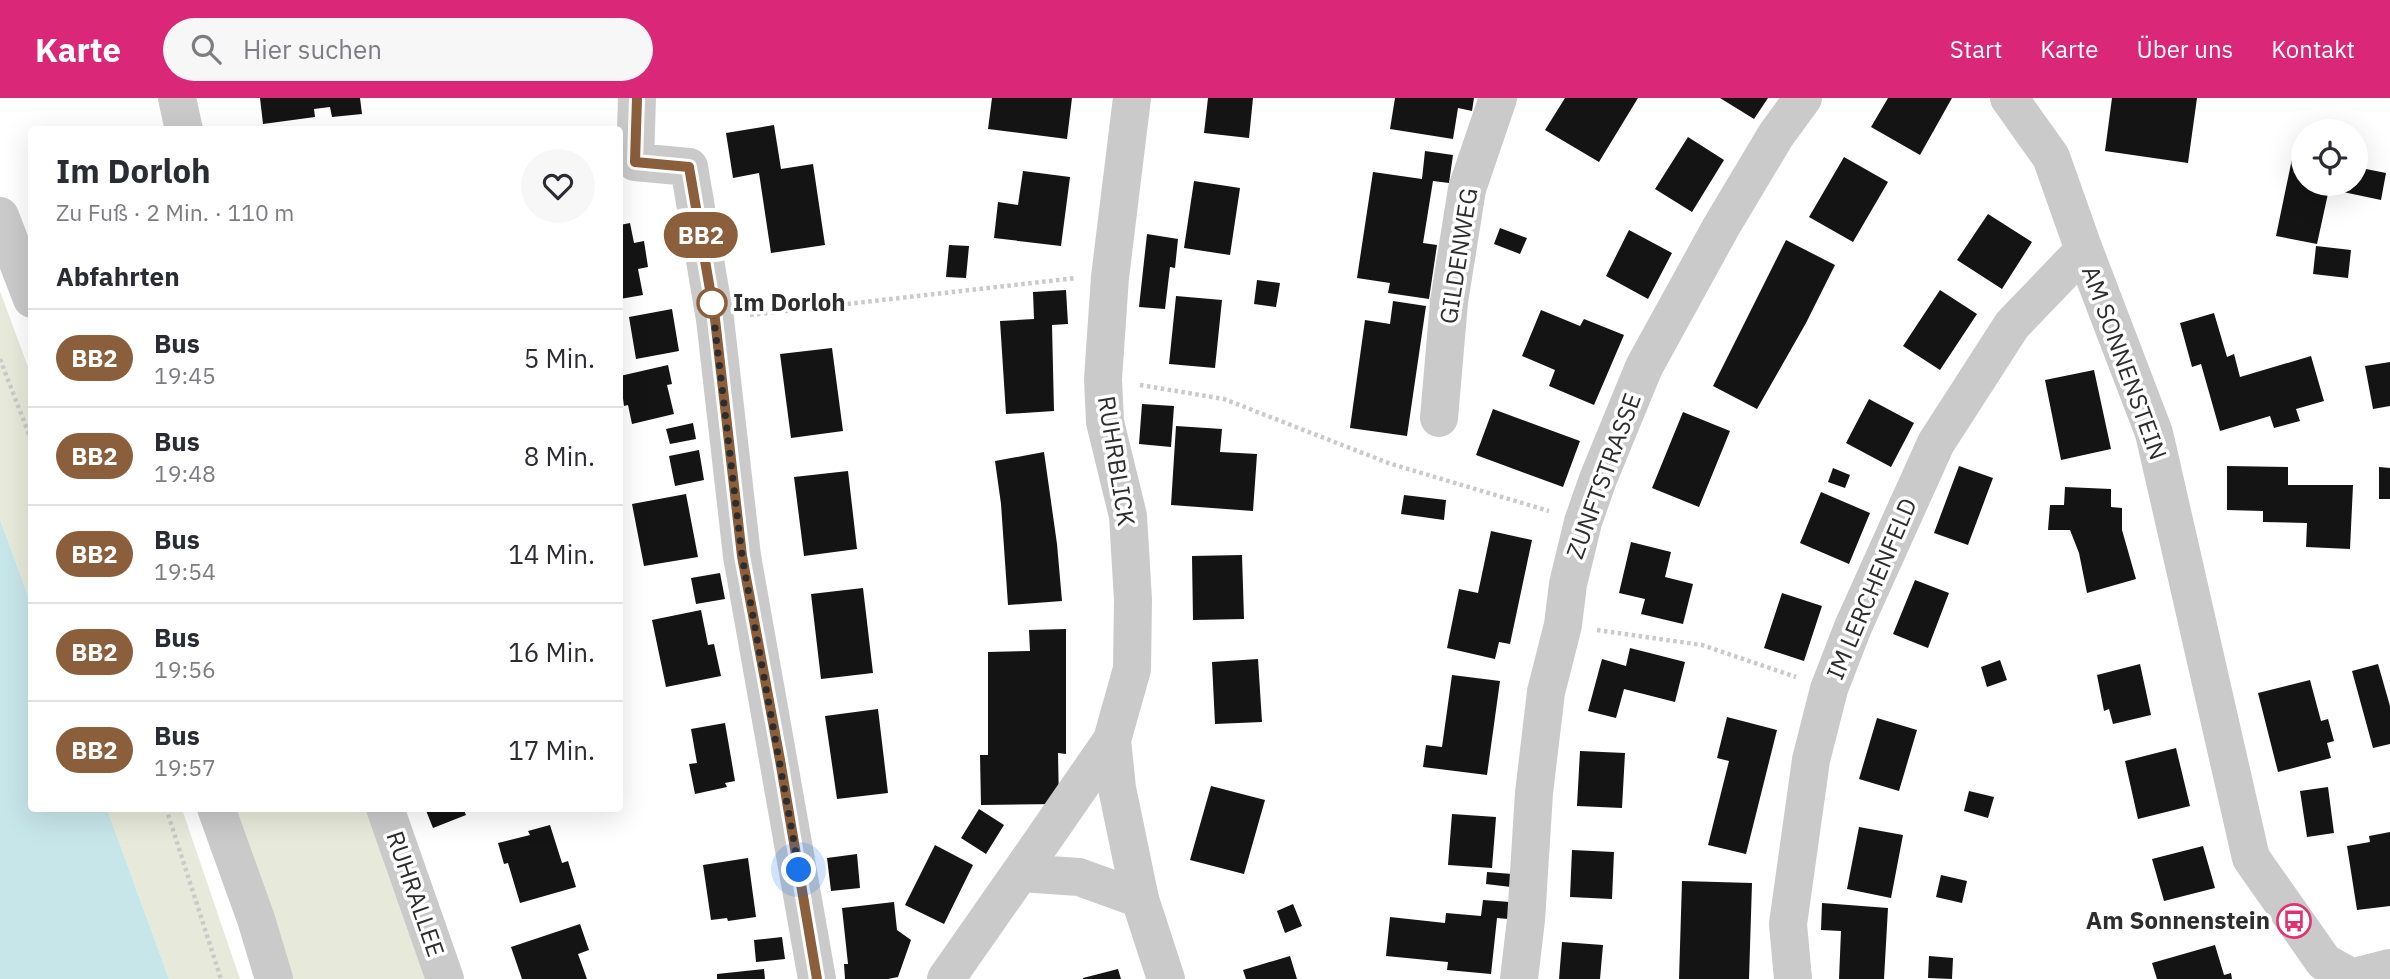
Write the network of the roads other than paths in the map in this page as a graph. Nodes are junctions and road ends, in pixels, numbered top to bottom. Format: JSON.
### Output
{"nodes":[{"id":1,"x":177,"y":98,"type":"edge"},
{"id":2,"x":637,"y":98,"type":"edge"},
{"id":3,"x":1132,"y":98,"type":"edge"},
{"id":4,"x":1497,"y":98,"type":"edge"},
{"id":5,"x":1802,"y":98,"type":"edge"},
{"id":6,"x":2009,"y":98,"type":"edge"},
{"id":7,"x":183,"y":126,"type":"edge"},
{"id":8,"x":627,"y":163,"type":"edge"},
{"id":9,"x":0,"y":216,"type":"edge"},
{"id":10,"x":2084,"y":250,"type":"junction"},
{"id":11,"x":28,"y":289,"type":"edge"},
{"id":12,"x":1438,"y":418,"type":"dead end"},
{"id":13,"x":1112,"y":740,"type":"junction"},
{"id":14,"x":217,"y":812,"type":"edge"},
{"id":15,"x":386,"y":812,"type":"edge"},
{"id":16,"x":1020,"y":873,"type":"junction"},
{"id":17,"x":1140,"y":899,"type":"junction"},
{"id":18,"x":2390,"y":968,"type":"edge"},
{"id":19,"x":2349,"y":978,"type":"edge"},
{"id":20,"x":274,"y":979,"type":"edge"},
{"id":21,"x":445,"y":979,"type":"edge"},
{"id":22,"x":817,"y":979,"type":"edge"},
{"id":23,"x":946,"y":979,"type":"edge"},
{"id":24,"x":1166,"y":979,"type":"edge"},
{"id":25,"x":1519,"y":979,"type":"edge"},
{"id":26,"x":1793,"y":979,"type":"edge"}],
"edges":[{"from":1,"to":7,"type":"street"},
{"from":2,"to":8,"type":"street"},
{"from":3,"to":13,"type":"street","name":"RUHRBLICK"},
{"from":4,"to":12,"type":"street","name":"GILDENWEG"},
{"from":5,"to":25,"type":"street","name":"ZUNFTSTRASSE"},
{"from":6,"to":10,"type":"street","name":"AM SONNENSTEIN"},
{"from":8,"to":22,"type":"street"},
{"from":9,"to":11,"type":"street"},
{"from":10,"to":19,"type":"street","name":"AM SONNENSTEIN"},
{"from":10,"to":26,"type":"street","name":"IM LERCHENFELD"},
{"from":13,"to":16,"type":"street","name":"RUHRBLICK"},
{"from":13,"to":17,"type":"street","name":"RUHRBLICK"},
{"from":14,"to":20,"type":"street"},
{"from":15,"to":21,"type":"street","name":"RUHRALLEE"},
{"from":16,"to":17,"type":"street"},
{"from":16,"to":23,"type":"street","name":"RUHRBLICK"},
{"from":17,"to":24,"type":"street","name":"RUHRBLICK"},
{"from":18,"to":19,"type":"street"}]}
